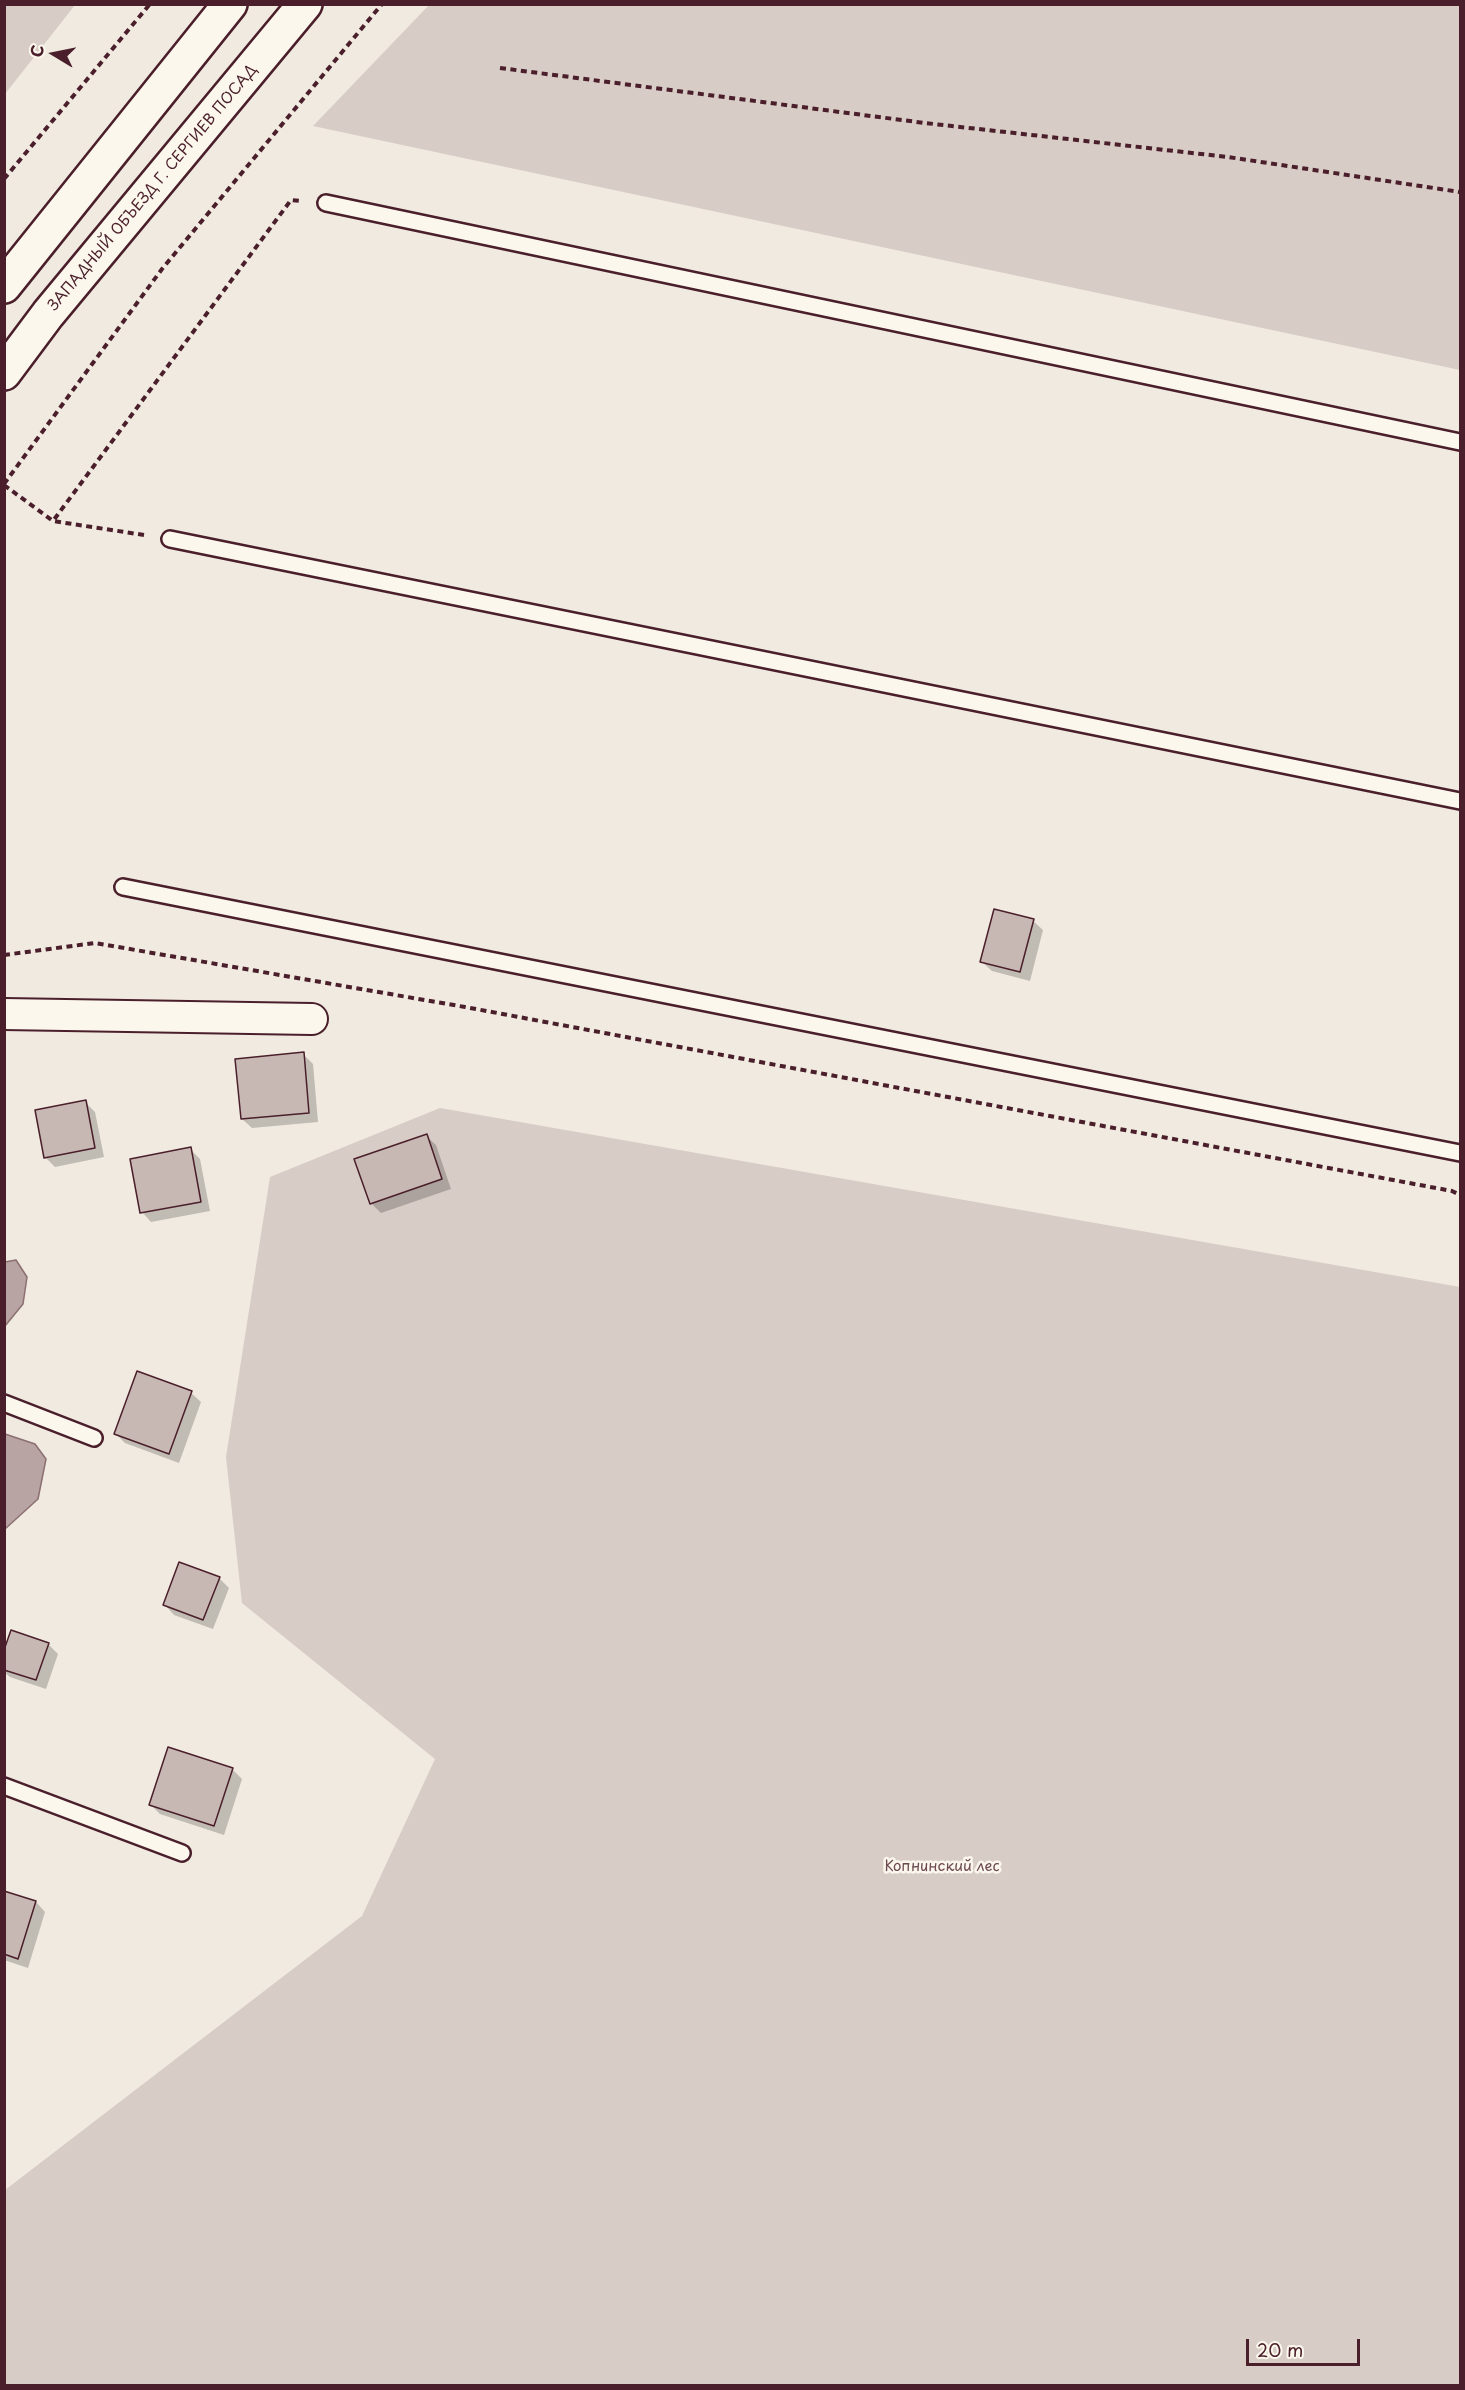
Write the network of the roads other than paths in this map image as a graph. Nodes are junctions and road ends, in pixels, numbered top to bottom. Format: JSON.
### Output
{"nodes":[{"id":1,"x":230,"y":4,"type":"edge"},
{"id":2,"x":305,"y":4,"type":"edge"},
{"id":3,"x":326,"y":203,"type":"road end"},
{"id":4,"x":4,"y":286,"type":"edge"},
{"id":5,"x":4,"y":373,"type":"edge"},
{"id":6,"x":1461,"y":442,"type":"edge"},
{"id":7,"x":170,"y":539,"type":"road end"},
{"id":8,"x":1461,"y":801,"type":"edge"},
{"id":9,"x":123,"y":887,"type":"dead end"},
{"id":10,"x":4,"y":1014,"type":"edge"},
{"id":11,"x":312,"y":1020,"type":"dead end"},
{"id":12,"x":1461,"y":1153,"type":"edge"},
{"id":13,"x":4,"y":1403,"type":"edge"},
{"id":14,"x":94,"y":1438,"type":"dead end"},
{"id":15,"x":4,"y":1786,"type":"edge"},
{"id":16,"x":182,"y":1853,"type":"dead end"}],
"edges":[{"from":1,"to":4,"type":"main road"},
{"from":2,"to":5,"type":"main road","name":"ЗАПАДНЫЙ ОБЪЕЗД Г. СЕРГИЕВ ПОСАД"},
{"from":3,"to":6,"type":"lane"},
{"from":7,"to":8,"type":"lane"},
{"from":9,"to":12,"type":"lane"},
{"from":10,"to":11,"type":"street"},
{"from":13,"to":14,"type":"lane"},
{"from":15,"to":16,"type":"lane"}]}
